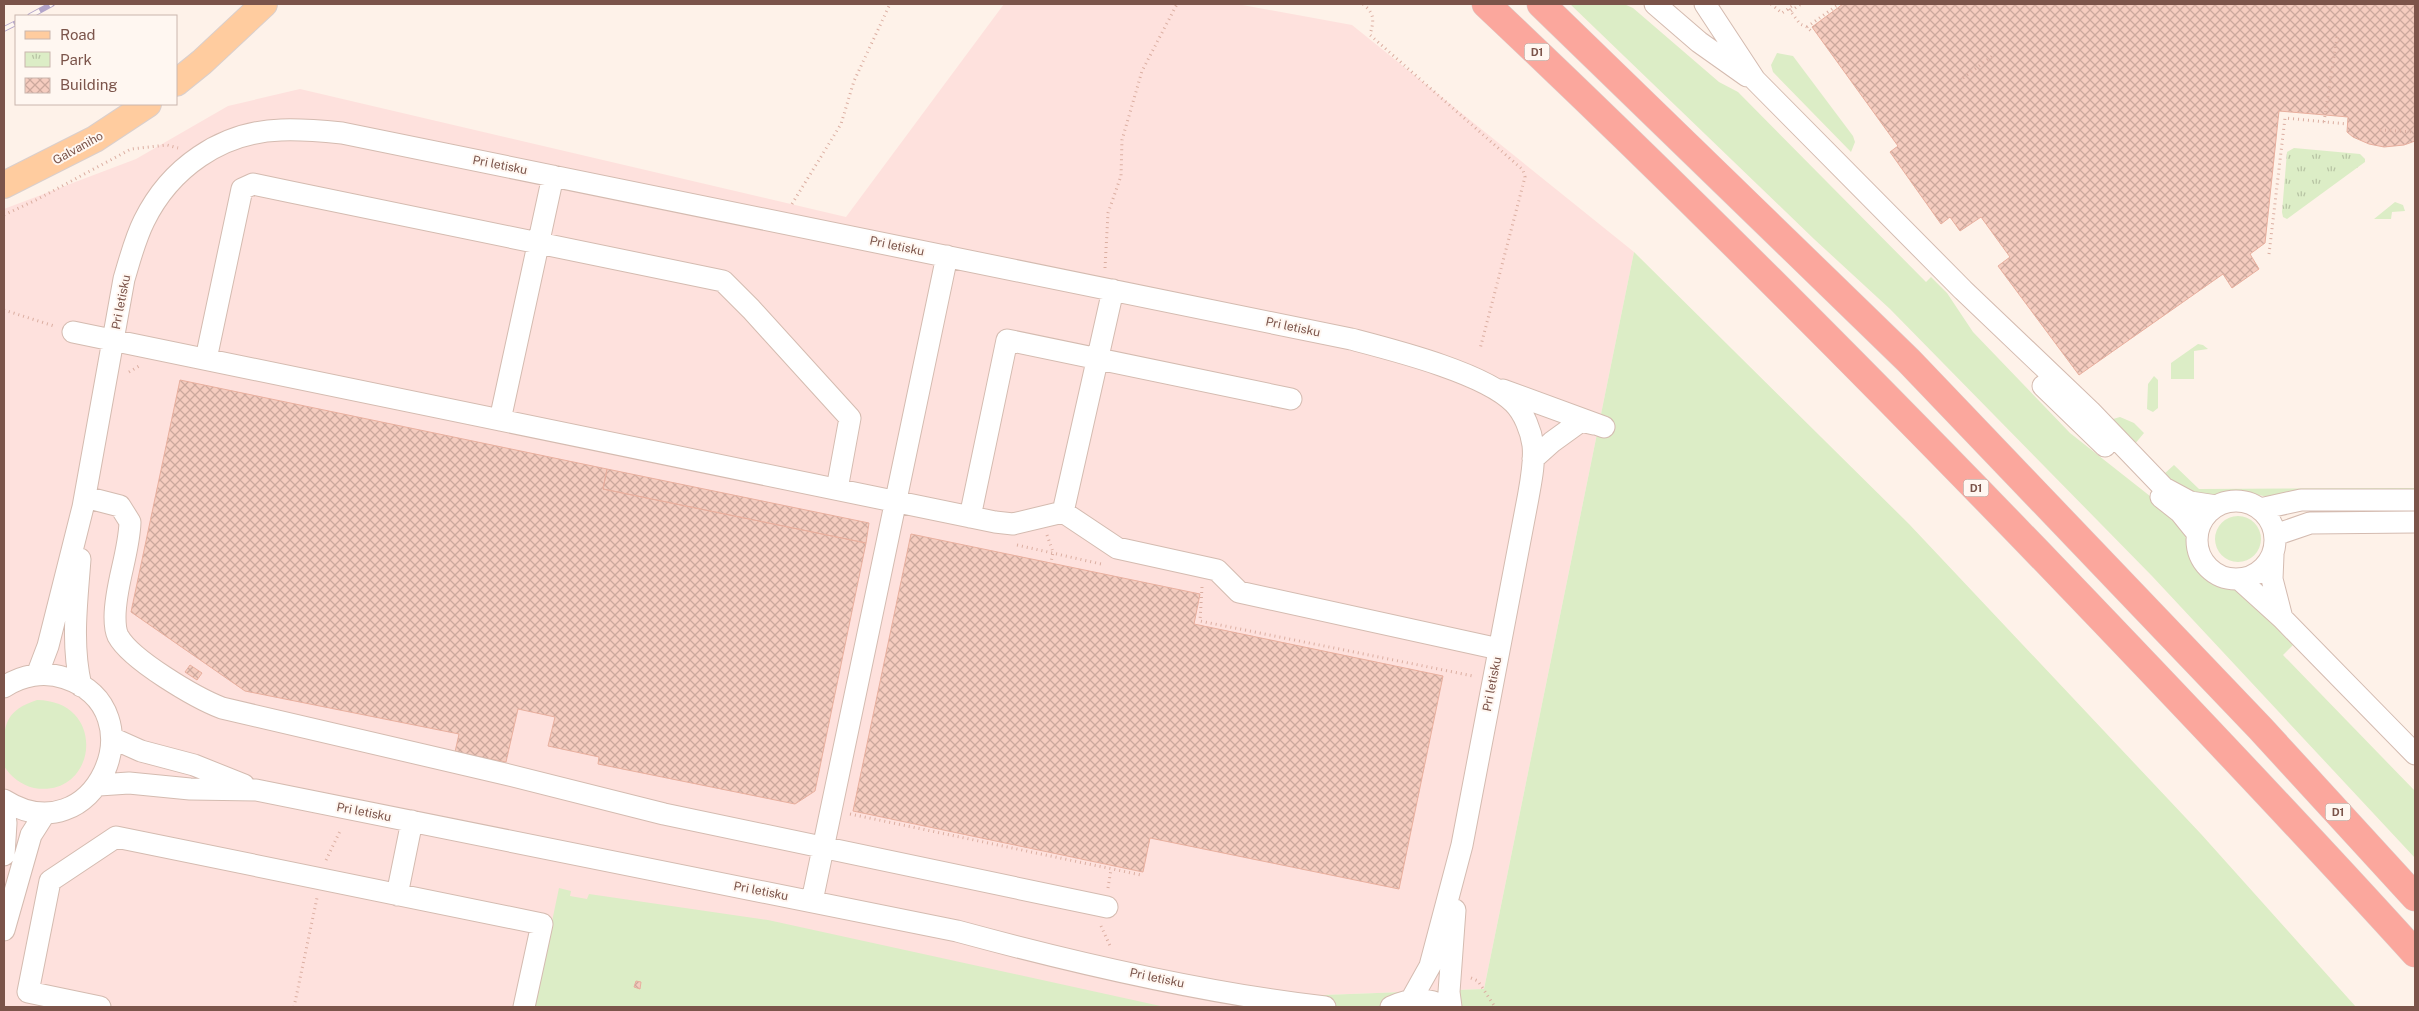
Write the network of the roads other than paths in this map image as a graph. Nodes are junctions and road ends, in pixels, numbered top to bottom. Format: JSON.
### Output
{"nodes":[{"id":1,"x":264,"y":4,"type":"edge"},
{"id":2,"x":1486,"y":4,"type":"edge"},
{"id":3,"x":1541,"y":4,"type":"edge"},
{"id":4,"x":1655,"y":4,"type":"edge"},
{"id":5,"x":1705,"y":4,"type":"edge"},
{"id":6,"x":1752,"y":77,"type":"junction"},
{"id":7,"x":178,"y":80,"type":"edge"},
{"id":8,"x":146,"y":105,"type":"edge"},
{"id":9,"x":553,"y":176,"type":"junction"},
{"id":10,"x":4,"y":185,"type":"edge"},
{"id":11,"x":539,"y":243,"type":"junction"},
{"id":12,"x":947,"y":256,"type":"junction"},
{"id":13,"x":1108,"y":289,"type":"junction"},
{"id":14,"x":1963,"y":290,"type":"junction"},
{"id":15,"x":73,"y":332,"type":"road end"},
{"id":16,"x":113,"y":340,"type":"junction"},
{"id":17,"x":1099,"y":358,"type":"junction"},
{"id":18,"x":206,"y":359,"type":"junction"},
{"id":19,"x":1473,"y":378,"type":"junction"},
{"id":20,"x":1291,"y":399,"type":"dead end"},
{"id":21,"x":500,"y":420,"type":"junction"},
{"id":22,"x":1533,"y":459,"type":"junction"},
{"id":23,"x":837,"y":490,"type":"junction"},
{"id":24,"x":2415,"y":500,"type":"edge"},
{"id":25,"x":84,"y":502,"type":"junction"},
{"id":26,"x":896,"y":502,"type":"junction"},
{"id":27,"x":2216,"y":506,"type":"junction"},
{"id":28,"x":2260,"y":509,"type":"junction"},
{"id":29,"x":1063,"y":512,"type":"junction"},
{"id":30,"x":970,"y":517,"type":"junction"},
{"id":31,"x":2415,"y":522,"type":"edge"},
{"id":32,"x":2197,"y":533,"type":"junction"},
{"id":33,"x":2274,"y":545,"type":"junction"},
{"id":34,"x":2239,"y":579,"type":"junction"},
{"id":35,"x":2282,"y":618,"type":"junction"},
{"id":36,"x":1499,"y":649,"type":"junction"},
{"id":37,"x":37,"y":674,"type":"junction"},
{"id":38,"x":6,"y":684,"type":"edge"},
{"id":39,"x":81,"y":686,"type":"junction"},
{"id":40,"x":112,"y":738,"type":"junction"},
{"id":41,"x":2415,"y":754,"type":"edge"},
{"id":42,"x":99,"y":785,"type":"junction"},
{"id":43,"x":256,"y":790,"type":"junction"},
{"id":44,"x":4,"y":800,"type":"edge"},
{"id":45,"x":4,"y":809,"type":"edge"},
{"id":46,"x":45,"y":813,"type":"junction"},
{"id":47,"x":412,"y":821,"type":"junction"},
{"id":48,"x":1462,"y":845,"type":"junction"},
{"id":49,"x":823,"y":847,"type":"junction"},
{"id":50,"x":4,"y":855,"type":"edge"},
{"id":51,"x":397,"y":895,"type":"junction"},
{"id":52,"x":2415,"y":897,"type":"edge"},
{"id":53,"x":812,"y":901,"type":"junction"},
{"id":54,"x":1107,"y":907,"type":"dead end"},
{"id":55,"x":4,"y":930,"type":"edge"},
{"id":56,"x":2415,"y":953,"type":"edge"},
{"id":57,"x":1269,"y":1004,"type":"edge"},
{"id":58,"x":1401,"y":1004,"type":"edge"},
{"id":59,"x":88,"y":1006,"type":"edge"},
{"id":60,"x":524,"y":1007,"type":"edge"},
{"id":61,"x":1286,"y":1007,"type":"edge"},
{"id":62,"x":1325,"y":1007,"type":"edge"},
{"id":63,"x":1445,"y":1007,"type":"edge"},
{"id":64,"x":1452,"y":1007,"type":"edge"}],
"edges":[{"from":1,"to":7,"type":"main road"},
{"from":2,"to":56,"type":"highway","number":"D1"},
{"from":3,"to":52,"type":"highway","number":"D1"},
{"from":4,"to":6,"type":"street"},
{"from":5,"to":6,"type":"street"},
{"from":6,"to":14,"type":"street"},
{"from":8,"to":10,"type":"main road","name":"Galvaniho"},
{"from":9,"to":11,"type":"street"},
{"from":9,"to":12,"type":"street","name":"Pri letisku"},
{"from":9,"to":16,"type":"street","name":"Pri letisku"},
{"from":11,"to":18,"type":"street"},
{"from":11,"to":21,"type":"street"},
{"from":11,"to":23,"type":"street"},
{"from":12,"to":13,"type":"street","name":"Pri letisku"},
{"from":12,"to":26,"type":"street"},
{"from":13,"to":17,"type":"street"},
{"from":13,"to":19,"type":"street","name":"Pri letisku"},
{"from":14,"to":27,"type":"street"},
{"from":14,"to":32,"type":"street"},
{"from":15,"to":16,"type":"street"},
{"from":16,"to":18,"type":"street"},
{"from":16,"to":25,"type":"street","name":"Pri letisku"},
{"from":17,"to":20,"type":"street"},
{"from":17,"to":29,"type":"street"},
{"from":17,"to":30,"type":"street"},
{"from":18,"to":21,"type":"street"},
{"from":19,"to":22,"type":"street","name":"Pri letisku"},
{"from":19,"to":22,"type":"street"},
{"from":21,"to":23,"type":"street"},
{"from":22,"to":36,"type":"street","name":"Pri letisku"},
{"from":23,"to":26,"type":"street"},
{"from":24,"to":28,"type":"street"},
{"from":25,"to":37,"type":"street","name":"Pri letisku"},
{"from":25,"to":39,"type":"street","name":"Pri letisku"},
{"from":25,"to":49,"type":"street"},
{"from":26,"to":30,"type":"street"},
{"from":26,"to":49,"type":"street"},
{"from":27,"to":28,"type":"street"},
{"from":27,"to":32,"type":"street"},
{"from":28,"to":33,"type":"street"},
{"from":29,"to":30,"type":"street"},
{"from":29,"to":36,"type":"street"},
{"from":31,"to":33,"type":"street"},
{"from":32,"to":34,"type":"street"},
{"from":33,"to":34,"type":"street"},
{"from":33,"to":35,"type":"street"},
{"from":34,"to":35,"type":"street"},
{"from":35,"to":41,"type":"street"},
{"from":36,"to":48,"type":"street","name":"Pri letisku"},
{"from":37,"to":38,"type":"street"},
{"from":37,"to":39,"type":"street"},
{"from":39,"to":40,"type":"street"},
{"from":40,"to":42,"type":"street"},
{"from":40,"to":43,"type":"street","name":"Pri letisku"},
{"from":42,"to":43,"type":"street","name":"Pri letisku"},
{"from":42,"to":46,"type":"street"},
{"from":43,"to":47,"type":"street","name":"Pri letisku"},
{"from":44,"to":46,"type":"street"},
{"from":45,"to":50,"type":"street"},
{"from":46,"to":55,"type":"street"},
{"from":47,"to":51,"type":"street"},
{"from":47,"to":53,"type":"street","name":"Pri letisku"},
{"from":48,"to":58,"type":"street","name":"Pri letisku"},
{"from":48,"to":64,"type":"street","name":"Pri letisku"},
{"from":49,"to":53,"type":"street"},
{"from":49,"to":54,"type":"street"},
{"from":51,"to":59,"type":"street"},
{"from":51,"to":60,"type":"street"},
{"from":53,"to":57,"type":"street","name":"Pri letisku"},
{"from":57,"to":61,"type":"street","name":"Pri letisku"},
{"from":57,"to":62,"type":"street","name":"Pri letisku"},
{"from":58,"to":63,"type":"street","name":"Pri letisku"}]}
